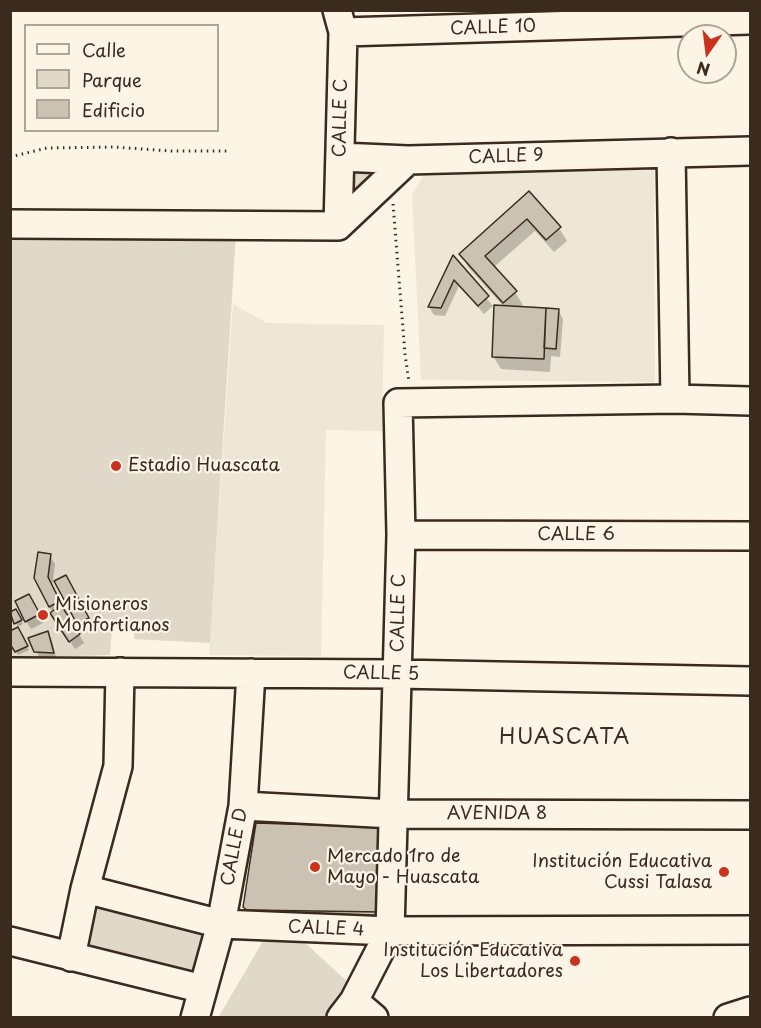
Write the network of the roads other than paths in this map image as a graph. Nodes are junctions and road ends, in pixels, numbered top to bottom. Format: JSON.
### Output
{"nodes":[{"id":1,"x":750,"y":20,"type":"edge"},
{"id":2,"x":340,"y":21,"type":"edge"},
{"id":3,"x":750,"y":151,"type":"edge"},
{"id":4,"x":671,"y":152,"type":"junction"},
{"id":5,"x":340,"y":157,"type":"junction"},
{"id":6,"x":400,"y":167,"type":"junction"},
{"id":7,"x":10,"y":224,"type":"edge"},
{"id":8,"x":338,"y":226,"type":"junction"},
{"id":9,"x":675,"y":399,"type":"junction"},
{"id":10,"x":750,"y":401,"type":"edge"},
{"id":11,"x":401,"y":535,"type":"junction"},
{"id":12,"x":750,"y":536,"type":"edge"},
{"id":13,"x":10,"y":672,"type":"edge"},
{"id":14,"x":120,"y":672,"type":"junction"},
{"id":15,"x":251,"y":673,"type":"junction"},
{"id":16,"x":398,"y":674,"type":"junction"},
{"id":17,"x":750,"y":681,"type":"edge"},
{"id":18,"x":243,"y":806,"type":"junction"},
{"id":19,"x":393,"y":814,"type":"junction"},
{"id":20,"x":750,"y":815,"type":"edge"},
{"id":21,"x":85,"y":889,"type":"junction"},
{"id":22,"x":221,"y":924,"type":"junction"},
{"id":23,"x":750,"y":930,"type":"edge"},
{"id":24,"x":390,"y":931,"type":"junction"},
{"id":25,"x":10,"y":941,"type":"edge"},
{"id":26,"x":71,"y":957,"type":"junction"},
{"id":27,"x":203,"y":989,"type":"junction"},
{"id":28,"x":750,"y":1011,"type":"edge"},
{"id":29,"x":357,"y":1012,"type":"edge"},
{"id":30,"x":195,"y":1017,"type":"edge"},
{"id":31,"x":728,"y":1017,"type":"edge"}],
"edges":[{"from":1,"to":2,"type":"street","name":"CALLE 10"},
{"from":2,"to":5,"type":"street","name":"CALLE C"},
{"from":3,"to":4,"type":"street","name":"CALLE 9"},
{"from":4,"to":6,"type":"street","name":"CALLE 9"},
{"from":4,"to":9,"type":"street"},
{"from":5,"to":6,"type":"street","name":"CALLE 9"},
{"from":5,"to":8,"type":"street","name":"CALLE C"},
{"from":6,"to":8,"type":"street"},
{"from":7,"to":8,"type":"street"},
{"from":9,"to":10,"type":"street"},
{"from":9,"to":11,"type":"street","name":"CALLE C"},
{"from":11,"to":12,"type":"street","name":"CALLE 6"},
{"from":11,"to":16,"type":"street","name":"CALLE C"},
{"from":13,"to":14,"type":"street","name":"CALLE 5"},
{"from":14,"to":15,"type":"street","name":"CALLE 5"},
{"from":14,"to":21,"type":"street"},
{"from":15,"to":16,"type":"street","name":"CALLE 5"},
{"from":15,"to":18,"type":"street","name":"CALLE D"},
{"from":16,"to":17,"type":"street","name":"CALLE 5"},
{"from":16,"to":19,"type":"street","name":"CALLE C"},
{"from":18,"to":19,"type":"street","name":"AVENIDA 8"},
{"from":18,"to":22,"type":"street","name":"CALLE D"},
{"from":19,"to":20,"type":"street","name":"AVENIDA 8"},
{"from":19,"to":24,"type":"street","name":"CALLE C"},
{"from":21,"to":22,"type":"street","name":"CALLE 4"},
{"from":21,"to":26,"type":"street"},
{"from":22,"to":24,"type":"street","name":"CALLE 4"},
{"from":22,"to":27,"type":"street","name":"CALLE D"},
{"from":23,"to":24,"type":"street","name":"CALLE 4"},
{"from":24,"to":29,"type":"street"},
{"from":25,"to":26,"type":"street"},
{"from":26,"to":27,"type":"street"},
{"from":27,"to":30,"type":"street","name":"CALLE D"},
{"from":28,"to":31,"type":"street"}]}
